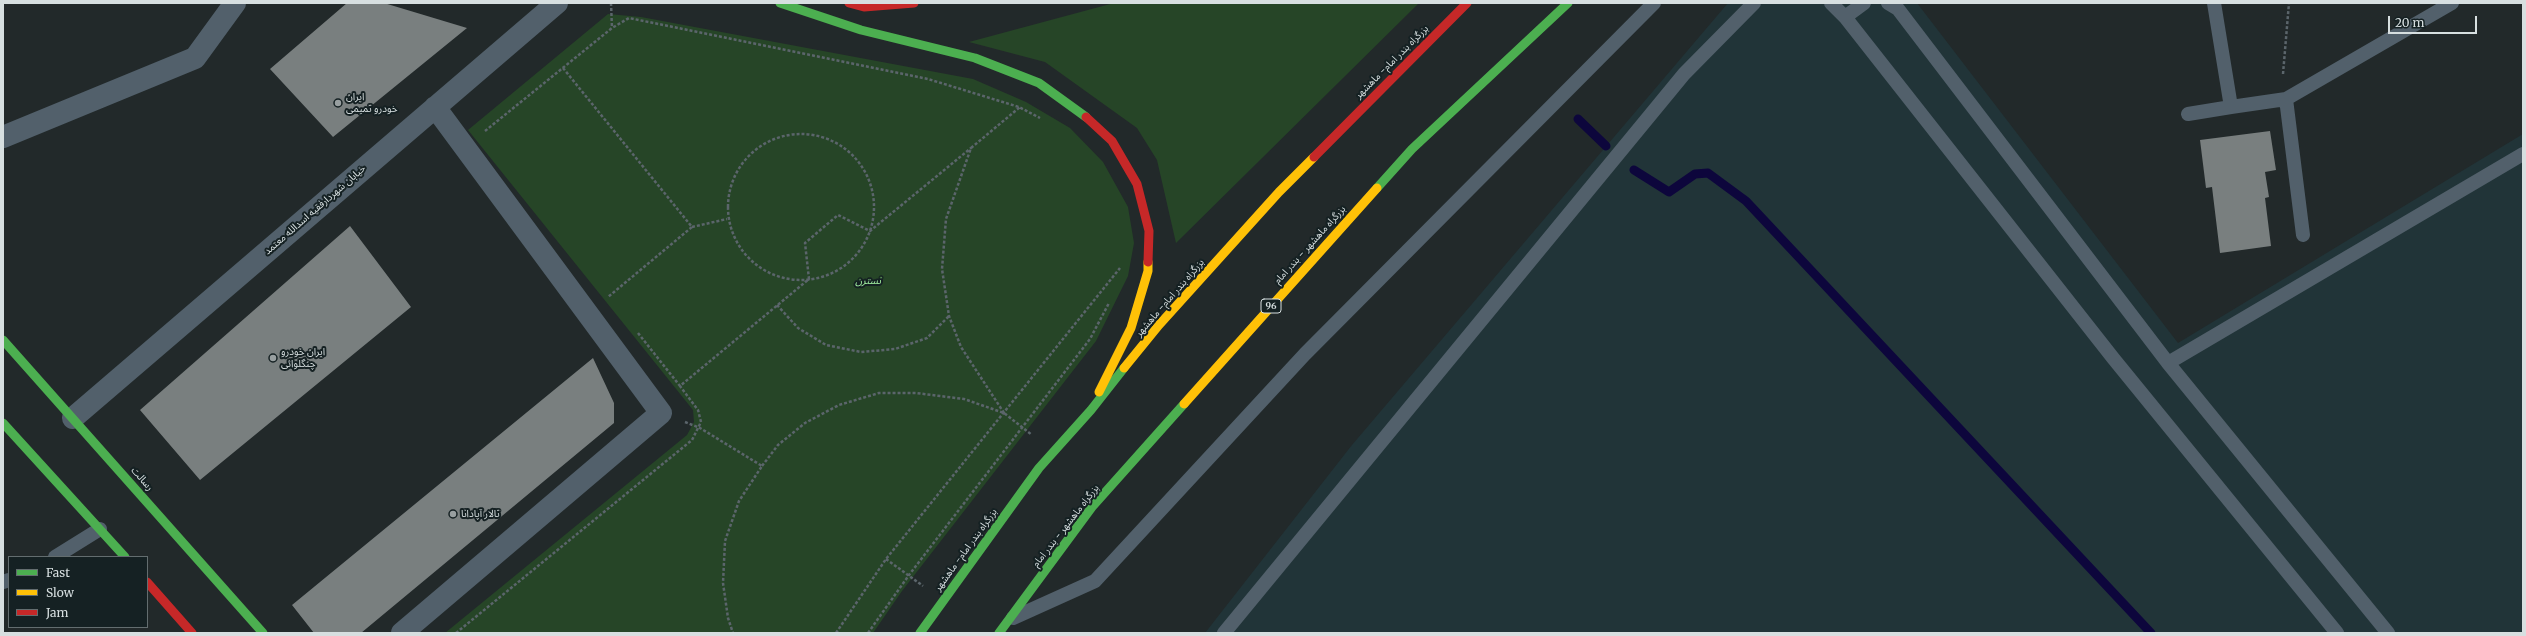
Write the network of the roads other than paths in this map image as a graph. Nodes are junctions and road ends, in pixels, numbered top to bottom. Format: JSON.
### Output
{"nodes":[{"id":1,"x":235,"y":3,"type":"edge"},
{"id":2,"x":557,"y":3,"type":"edge"},
{"id":3,"x":780,"y":3,"type":"edge"},
{"id":4,"x":849,"y":3,"type":"edge"},
{"id":5,"x":914,"y":3,"type":"edge"},
{"id":6,"x":1467,"y":3,"type":"edge"},
{"id":7,"x":1568,"y":3,"type":"edge"},
{"id":8,"x":1654,"y":3,"type":"edge"},
{"id":9,"x":1754,"y":3,"type":"edge"},
{"id":10,"x":1831,"y":3,"type":"edge"},
{"id":11,"x":1888,"y":3,"type":"edge"},
{"id":12,"x":2214,"y":3,"type":"edge"},
{"id":13,"x":2452,"y":3,"type":"edge"},
{"id":14,"x":1861,"y":4,"type":"edge"},
{"id":15,"x":1845,"y":17,"type":"junction"},
{"id":16,"x":2286,"y":99,"type":"junction"},
{"id":17,"x":435,"y":107,"type":"junction"},
{"id":18,"x":2231,"y":107,"type":"junction"},
{"id":19,"x":2188,"y":114,"type":"dead end"},
{"id":20,"x":3,"y":136,"type":"edge"},
{"id":21,"x":2523,"y":154,"type":"edge"},
{"id":22,"x":2303,"y":235,"type":"dead end"},
{"id":23,"x":3,"y":340,"type":"edge"},
{"id":24,"x":2168,"y":363,"type":"junction"},
{"id":25,"x":1091,"y":410,"type":"junction"},
{"id":26,"x":73,"y":418,"type":"junction"},
{"id":27,"x":3,"y":423,"type":"edge"},
{"id":28,"x":100,"y":529,"type":"junction"},
{"id":29,"x":56,"y":556,"type":"edge"},
{"id":30,"x":124,"y":556,"type":"edge"},
{"id":31,"x":148,"y":583,"type":"edge"},
{"id":32,"x":1009,"y":620,"type":"junction"},
{"id":33,"x":192,"y":633,"type":"edge"},
{"id":34,"x":263,"y":633,"type":"edge"},
{"id":35,"x":402,"y":633,"type":"edge"},
{"id":36,"x":920,"y":633,"type":"edge"},
{"id":37,"x":999,"y":633,"type":"edge"},
{"id":38,"x":1224,"y":633,"type":"edge"},
{"id":39,"x":2336,"y":633,"type":"edge"},
{"id":40,"x":2388,"y":633,"type":"edge"}],
"edges":[{"from":1,"to":20,"type":"street"},
{"from":2,"to":17,"type":"street","name":"خیابان شهردارفقیه اسدالله معتمد"},
{"from":3,"to":25,"type":"main road"},
{"from":4,"to":5,"type":"main road"},
{"from":6,"to":25,"type":"main road","name":"بزرگراه بندر امام- ماهشهر"},
{"from":7,"to":32,"type":"main road","name":"بزرگراه ماهشهر - بندر امام","number":"96"},
{"from":8,"to":32,"type":"lane"},
{"from":9,"to":38,"type":"lane"},
{"from":10,"to":15,"type":"lane"},
{"from":11,"to":24,"type":"lane"},
{"from":12,"to":18,"type":"lane"},
{"from":13,"to":16,"type":"lane"},
{"from":14,"to":15,"type":"lane"},
{"from":15,"to":39,"type":"lane"},
{"from":16,"to":18,"type":"lane"},
{"from":16,"to":22,"type":"lane"},
{"from":17,"to":26,"type":"street","name":"خیابان شهردارفقیه اسدالله معتمد"},
{"from":17,"to":35,"type":"street"},
{"from":18,"to":19,"type":"lane"},
{"from":21,"to":24,"type":"lane"},
{"from":23,"to":26,"type":"main road","name":"رسالت"},
{"from":24,"to":40,"type":"lane"},
{"from":25,"to":36,"type":"main road","name":"بزرگراه بندر امام- ماهشهر"},
{"from":26,"to":34,"type":"main road","name":"رسالت"},
{"from":27,"to":28,"type":"main road"},
{"from":28,"to":29,"type":"lane"},
{"from":28,"to":30,"type":"main road"},
{"from":31,"to":33,"type":"main road"},
{"from":32,"to":37,"type":"main road","name":"بزرگراه ماهشهر - بندر امام","number":"96"}]}
